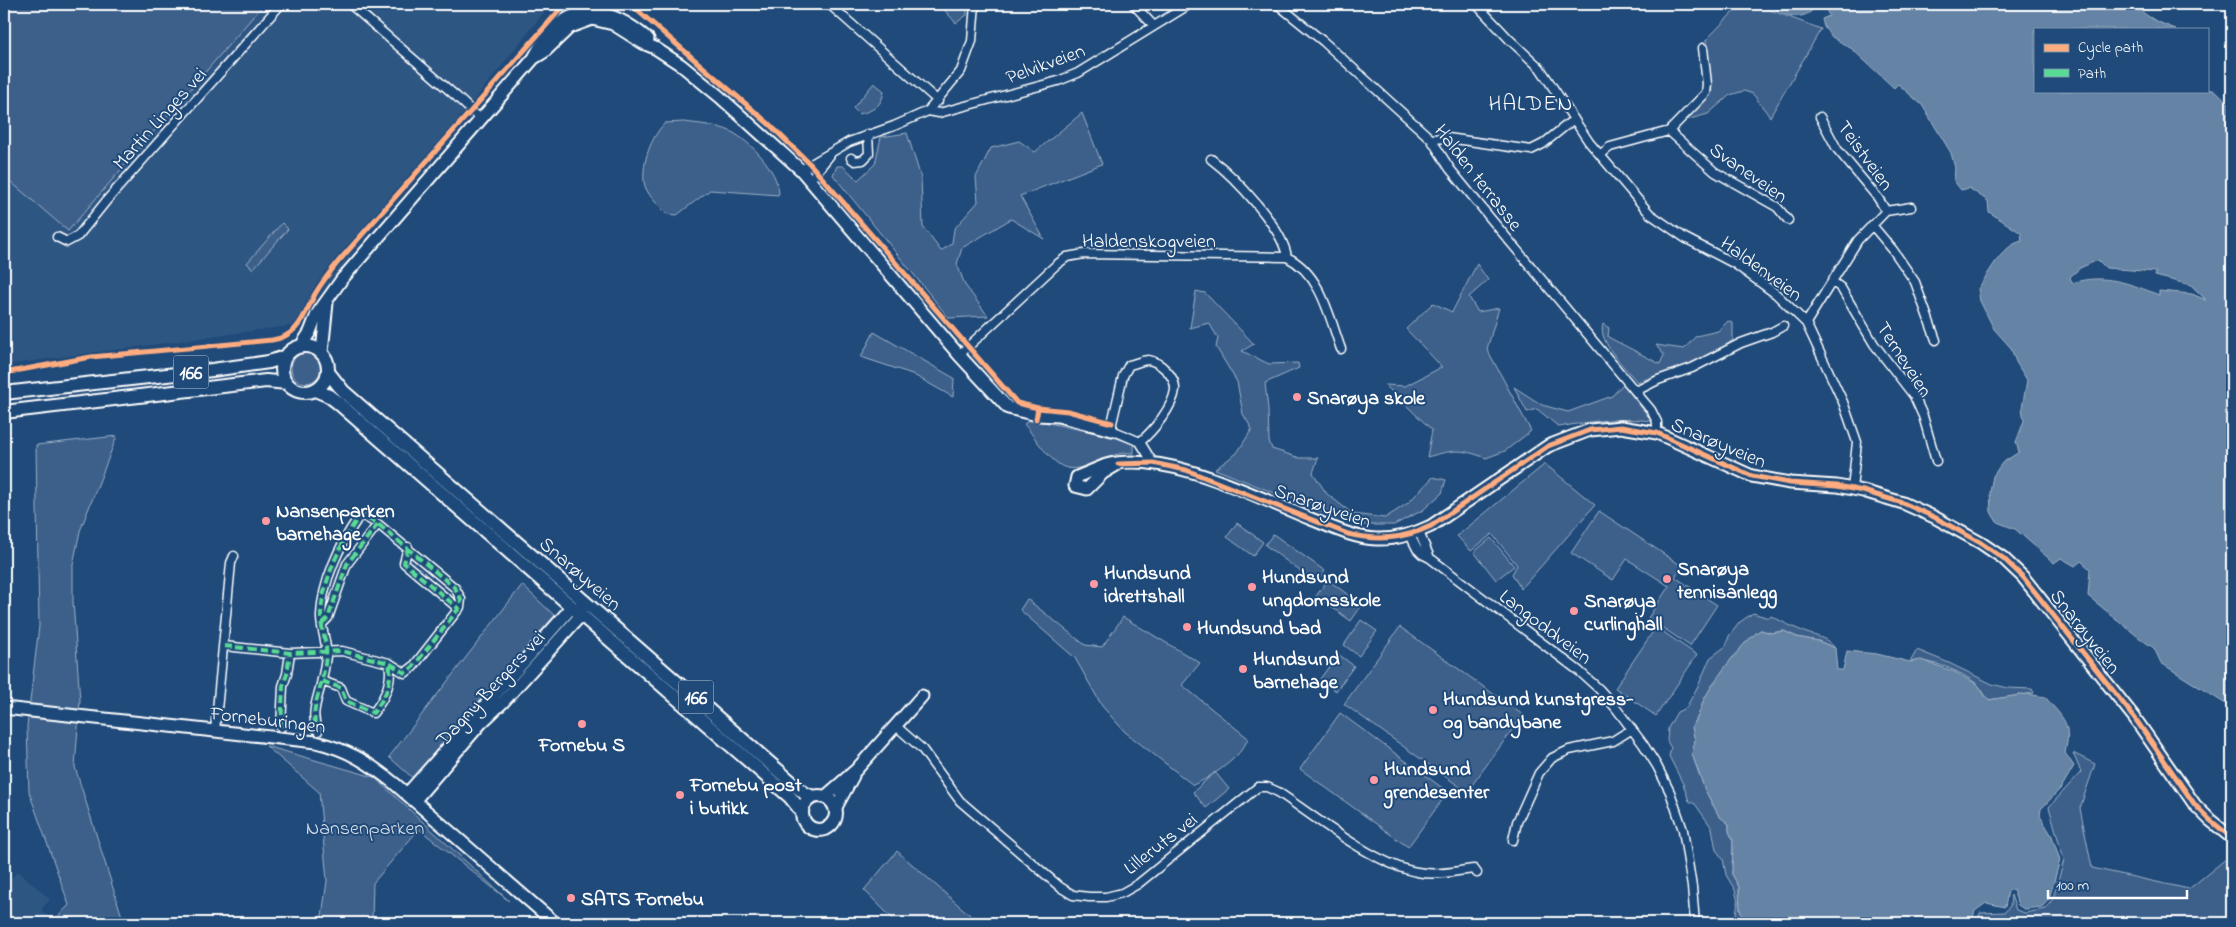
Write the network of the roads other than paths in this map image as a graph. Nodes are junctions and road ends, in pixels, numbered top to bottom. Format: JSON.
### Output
{"nodes":[{"id":1,"x":281,"y":4,"type":"edge"},
{"id":2,"x":348,"y":4,"type":"edge"},
{"id":3,"x":829,"y":4,"type":"edge"},
{"id":4,"x":975,"y":4,"type":"edge"},
{"id":5,"x":1133,"y":4,"type":"edge"},
{"id":6,"x":1190,"y":4,"type":"edge"},
{"id":7,"x":1277,"y":4,"type":"edge"},
{"id":8,"x":1476,"y":4,"type":"edge"},
{"id":9,"x":1154,"y":26,"type":"junction"},
{"id":10,"x":1703,"y":48,"type":"dead end"},
{"id":11,"x":938,"y":101,"type":"junction"},
{"id":12,"x":928,"y":110,"type":"junction"},
{"id":13,"x":1820,"y":117,"type":"dead end"},
{"id":14,"x":480,"y":119,"type":"junction"},
{"id":15,"x":1574,"y":119,"type":"junction"},
{"id":16,"x":1669,"y":131,"type":"junction"},
{"id":17,"x":868,"y":134,"type":"junction"},
{"id":18,"x":1431,"y":139,"type":"junction"},
{"id":19,"x":1601,"y":154,"type":"junction"},
{"id":20,"x":830,"y":155,"type":"junction"},
{"id":21,"x":851,"y":158,"type":"dead end"},
{"id":22,"x":1211,"y":159,"type":"dead end"},
{"id":23,"x":801,"y":170,"type":"junction"},
{"id":24,"x":810,"y":180,"type":"junction"},
{"id":25,"x":1911,"y":207,"type":"dead end"},
{"id":26,"x":1886,"y":211,"type":"junction"},
{"id":27,"x":1788,"y":220,"type":"dead end"},
{"id":28,"x":1872,"y":224,"type":"junction"},
{"id":29,"x":56,"y":237,"type":"dead end"},
{"id":30,"x":1287,"y":257,"type":"junction"},
{"id":31,"x":1833,"y":282,"type":"junction"},
{"id":32,"x":328,"y":301,"type":"junction"},
{"id":33,"x":1806,"y":323,"type":"junction"},
{"id":34,"x":1783,"y":326,"type":"dead end"},
{"id":35,"x":1936,"y":340,"type":"dead end"},
{"id":36,"x":301,"y":346,"type":"junction"},
{"id":37,"x":1340,"y":349,"type":"dead end"},
{"id":38,"x":322,"y":352,"type":"junction"},
{"id":39,"x":959,"y":355,"type":"junction"},
{"id":40,"x":285,"y":357,"type":"junction"},
{"id":41,"x":328,"y":372,"type":"junction"},
{"id":42,"x":287,"y":382,"type":"junction"},
{"id":43,"x":315,"y":390,"type":"junction"},
{"id":44,"x":1636,"y":391,"type":"junction"},
{"id":45,"x":4,"y":393,"type":"edge"},
{"id":46,"x":4,"y":412,"type":"edge"},
{"id":47,"x":1112,"y":430,"type":"junction"},
{"id":48,"x":1657,"y":433,"type":"junction"},
{"id":49,"x":1140,"y":442,"type":"junction"},
{"id":50,"x":1936,"y":461,"type":"dead end"},
{"id":51,"x":1153,"y":463,"type":"junction"},
{"id":52,"x":1087,"y":479,"type":"dead end"},
{"id":53,"x":1852,"y":489,"type":"junction"},
{"id":54,"x":378,"y":524,"type":"junction"},
{"id":55,"x":1415,"y":533,"type":"junction"},
{"id":56,"x":408,"y":547,"type":"junction"},
{"id":57,"x":234,"y":556,"type":"dead end"},
{"id":58,"x":579,"y":596,"type":"junction"},
{"id":59,"x":459,"y":609,"type":"junction"},
{"id":60,"x":576,"y":611,"type":"junction"},
{"id":61,"x":322,"y":624,"type":"junction"},
{"id":62,"x":224,"y":646,"type":"junction"},
{"id":63,"x":326,"y":652,"type":"junction"},
{"id":64,"x":290,"y":653,"type":"junction"},
{"id":65,"x":389,"y":663,"type":"junction"},
{"id":66,"x":322,"y":681,"type":"junction"},
{"id":67,"x":922,"y":696,"type":"dead end"},
{"id":68,"x":4,"y":708,"type":"edge"},
{"id":69,"x":896,"y":726,"type":"junction"},
{"id":70,"x":280,"y":727,"type":"dead end"},
{"id":71,"x":1632,"y":729,"type":"junction"},
{"id":72,"x":215,"y":731,"type":"junction"},
{"id":73,"x":318,"y":731,"type":"dead end"},
{"id":74,"x":856,"y":770,"type":"junction"},
{"id":75,"x":411,"y":797,"type":"junction"},
{"id":76,"x":819,"y":797,"type":"junction"},
{"id":77,"x":835,"y":809,"type":"junction"},
{"id":78,"x":802,"y":812,"type":"junction"},
{"id":79,"x":2232,"y":838,"type":"edge"},
{"id":80,"x":1513,"y":840,"type":"dead end"},
{"id":81,"x":1477,"y":873,"type":"dead end"},
{"id":82,"x":554,"y":923,"type":"edge"},
{"id":83,"x":1695,"y":923,"type":"edge"}],
"edges":[{"from":1,"to":29,"type":"street","name":"Martin Linges vei"},
{"from":2,"to":14,"type":"street"},
{"from":3,"to":11,"type":"street"},
{"from":4,"to":11,"type":"street"},
{"from":5,"to":9,"type":"street"},
{"from":6,"to":9,"type":"street","name":"Pelvikveien"},
{"from":7,"to":18,"type":"street","name":"Halden terrasse"},
{"from":8,"to":15,"type":"street","name":"Haldenveien"},
{"from":9,"to":12,"type":"street","name":"Pelvikveien"},
{"from":10,"to":16,"type":"street"},
{"from":11,"to":12,"type":"street"},
{"from":12,"to":17,"type":"street"},
{"from":13,"to":26,"type":"street","name":"Teistveien"},
{"from":14,"to":23,"type":"street"},
{"from":14,"to":32,"type":"street"},
{"from":15,"to":18,"type":"street"},
{"from":15,"to":19,"type":"street","name":"Haldenveien"},
{"from":16,"to":19,"type":"street"},
{"from":16,"to":27,"type":"street","name":"Svaneveien"},
{"from":17,"to":20,"type":"street"},
{"from":17,"to":21,"type":"street"},
{"from":18,"to":44,"type":"street","name":"Halden terrasse"},
{"from":19,"to":33,"type":"street","name":"Haldenveien"},
{"from":20,"to":23,"type":"street"},
{"from":20,"to":24,"type":"street"},
{"from":22,"to":30,"type":"street"},
{"from":23,"to":24,"type":"street"},
{"from":24,"to":39,"type":"street"},
{"from":25,"to":26,"type":"street","name":"Teistveien"},
{"from":26,"to":28,"type":"street","name":"Teistveien"},
{"from":28,"to":31,"type":"street","name":"Teistveien"},
{"from":28,"to":35,"type":"street"},
{"from":30,"to":37,"type":"street"},
{"from":30,"to":39,"type":"street","name":"Haldenskogveien"},
{"from":31,"to":33,"type":"street","name":"Teistveien"},
{"from":31,"to":50,"type":"street","name":"Terneveien"},
{"from":32,"to":36,"type":"street"},
{"from":32,"to":38,"type":"street"},
{"from":33,"to":53,"type":"street","name":"Haldenveien"},
{"from":34,"to":44,"type":"street"},
{"from":36,"to":38,"type":"main road"},
{"from":36,"to":40,"type":"main road","number":"166"},
{"from":38,"to":41,"type":"main road","number":"166"},
{"from":39,"to":47,"type":"street"},
{"from":40,"to":42,"type":"main road"},
{"from":40,"to":45,"type":"main road","number":"166"},
{"from":41,"to":43,"type":"main road"},
{"from":41,"to":58,"type":"main road","name":"Snarøyveien","number":"166"},
{"from":42,"to":43,"type":"main road","number":"166"},
{"from":42,"to":46,"type":"main road","number":"166"},
{"from":43,"to":60,"type":"main road","name":"Snarøyveien","number":"166"},
{"from":44,"to":48,"type":"street","name":"Halden terrasse"},
{"from":47,"to":49,"type":"street"},
{"from":47,"to":49,"type":"street"},
{"from":48,"to":53,"type":"street","name":"Snarøyveien"},
{"from":48,"to":55,"type":"street","name":"Snarøyveien"},
{"from":49,"to":51,"type":"street"},
{"from":51,"to":52,"type":"street","name":"Snarøyveien"},
{"from":51,"to":55,"type":"street","name":"Snarøyveien"},
{"from":53,"to":79,"type":"street","name":"Snarøyveien"},
{"from":54,"to":56,"type":"street"},
{"from":54,"to":61,"type":"street"},
{"from":54,"to":61,"type":"street"},
{"from":55,"to":71,"type":"street","name":"Langoddveien"},
{"from":56,"to":59,"type":"street"},
{"from":56,"to":59,"type":"street"},
{"from":57,"to":62,"type":"street"},
{"from":58,"to":60,"type":"street"},
{"from":58,"to":76,"type":"main road","name":"Snarøyveien","number":"166"},
{"from":59,"to":65,"type":"street"},
{"from":60,"to":75,"type":"street","name":"Dagny Bergers vei"},
{"from":60,"to":78,"type":"main road","name":"Snarøyveien","number":"166"},
{"from":61,"to":63,"type":"street"},
{"from":62,"to":64,"type":"street"},
{"from":62,"to":72,"type":"street"},
{"from":63,"to":64,"type":"street"},
{"from":63,"to":65,"type":"street"},
{"from":63,"to":66,"type":"street"},
{"from":64,"to":70,"type":"street"},
{"from":65,"to":66,"type":"street"},
{"from":66,"to":73,"type":"street"},
{"from":67,"to":69,"type":"street"},
{"from":68,"to":72,"type":"street","name":"Forneburingen"},
{"from":69,"to":74,"type":"street"},
{"from":69,"to":81,"type":"street","name":"Lilleruts vei"},
{"from":71,"to":80,"type":"street"},
{"from":71,"to":83,"type":"street","name":"Langoddveien"},
{"from":72,"to":75,"type":"street","name":"Forneburingen"},
{"from":74,"to":76,"type":"street"},
{"from":74,"to":77,"type":"street"},
{"from":75,"to":82,"type":"street","name":"Forneburingen"},
{"from":76,"to":77,"type":"main road","number":"166"},
{"from":76,"to":78,"type":"main road"},
{"from":77,"to":78,"type":"main road","number":"166"}]}
